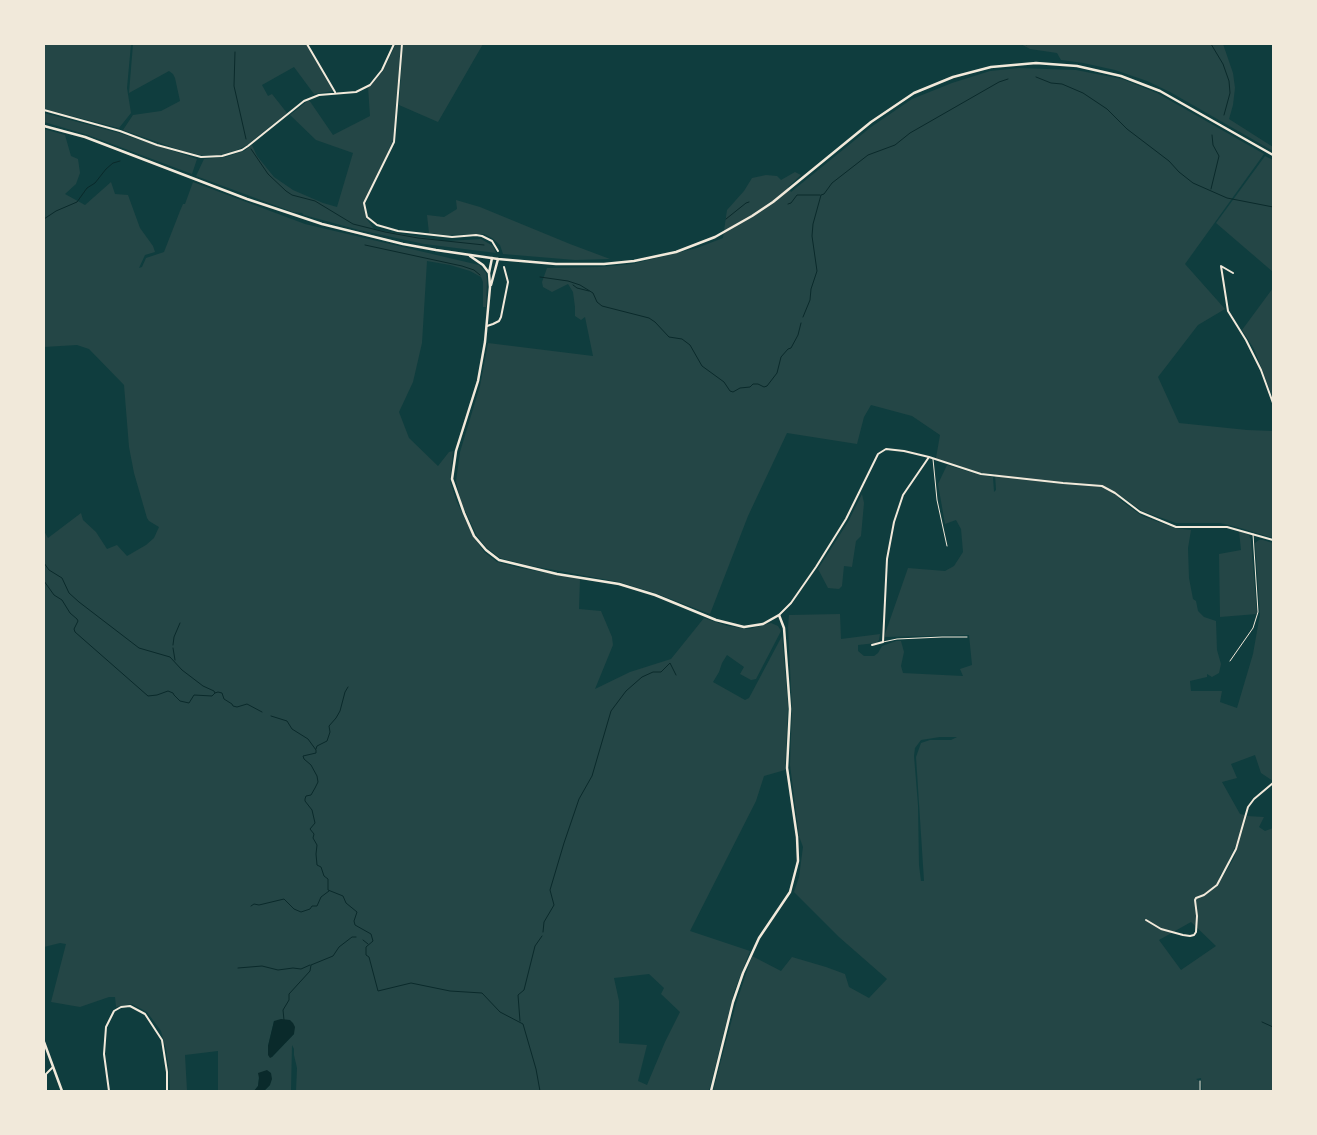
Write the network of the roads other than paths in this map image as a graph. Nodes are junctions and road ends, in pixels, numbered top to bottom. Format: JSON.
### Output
{"nodes":[{"id":1,"x":307,"y":44,"type":"edge"},
{"id":2,"x":394,"y":44,"type":"edge"},
{"id":3,"x":402,"y":44,"type":"edge"},
{"id":4,"x":335,"y":92,"type":"junction"},
{"id":5,"x":44,"y":110,"type":"edge"},
{"id":6,"x":44,"y":126,"type":"edge"},
{"id":7,"x":1273,"y":155,"type":"edge"},
{"id":8,"x":498,"y":251,"type":"dead end"},
{"id":9,"x":469,"y":255,"type":"junction"},
{"id":10,"x":492,"y":258,"type":"junction"},
{"id":11,"x":498,"y":259,"type":"junction"},
{"id":12,"x":504,"y":267,"type":"dead end"},
{"id":13,"x":489,"y":273,"type":"junction"},
{"id":14,"x":1233,"y":273,"type":"dead end"},
{"id":15,"x":490,"y":286,"type":"junction"},
{"id":16,"x":486,"y":326,"type":"junction"},
{"id":17,"x":1273,"y":403,"type":"edge"},
{"id":18,"x":929,"y":457,"type":"junction"},
{"id":19,"x":932,"y":458,"type":"junction"},
{"id":20,"x":1253,"y":534,"type":"junction"},
{"id":21,"x":1273,"y":540,"type":"edge"},
{"id":22,"x":948,"y":546,"type":"dead end"},
{"id":23,"x":779,"y":615,"type":"junction"},
{"id":24,"x":967,"y":637,"type":"dead end"},
{"id":25,"x":883,"y":642,"type":"junction"},
{"id":26,"x":872,"y":645,"type":"dead end"},
{"id":27,"x":1230,"y":661,"type":"dead end"},
{"id":28,"x":1273,"y":783,"type":"edge"},
{"id":29,"x":1146,"y":920,"type":"dead end"},
{"id":30,"x":44,"y":1042,"type":"edge"},
{"id":31,"x":53,"y":1067,"type":"junction"},
{"id":32,"x":1200,"y":1081,"type":"dead end"},
{"id":33,"x":46,"y":1091,"type":"edge"},
{"id":34,"x":62,"y":1091,"type":"edge"},
{"id":35,"x":109,"y":1091,"type":"edge"},
{"id":36,"x":167,"y":1091,"type":"edge"},
{"id":37,"x":711,"y":1091,"type":"edge"},
{"id":38,"x":1200,"y":1091,"type":"edge"}],
"edges":[{"from":1,"to":4,"type":"street"},
{"from":2,"to":4,"type":"street"},
{"from":3,"to":8,"type":"street"},
{"from":4,"to":5,"type":"street"},
{"from":6,"to":9,"type":"main road"},
{"from":7,"to":11,"type":"main road"},
{"from":9,"to":10,"type":"main road"},
{"from":9,"to":13,"type":"main road"},
{"from":10,"to":11,"type":"main road"},
{"from":10,"to":13,"type":"main road"},
{"from":11,"to":15,"type":"main road"},
{"from":12,"to":16,"type":"street"},
{"from":13,"to":15,"type":"main road"},
{"from":14,"to":17,"type":"street"},
{"from":15,"to":16,"type":"main road"},
{"from":16,"to":23,"type":"main road"},
{"from":18,"to":19,"type":"street"},
{"from":18,"to":23,"type":"street"},
{"from":18,"to":25,"type":"street"},
{"from":19,"to":20,"type":"street"},
{"from":19,"to":22,"type":"lane"},
{"from":20,"to":21,"type":"street"},
{"from":20,"to":27,"type":"lane"},
{"from":23,"to":37,"type":"main road"},
{"from":24,"to":25,"type":"lane"},
{"from":25,"to":26,"type":"street"},
{"from":28,"to":29,"type":"street"},
{"from":30,"to":31,"type":"main road"},
{"from":31,"to":33,"type":"street"},
{"from":31,"to":34,"type":"main road"},
{"from":32,"to":38,"type":"lane"},
{"from":35,"to":36,"type":"street"}]}
